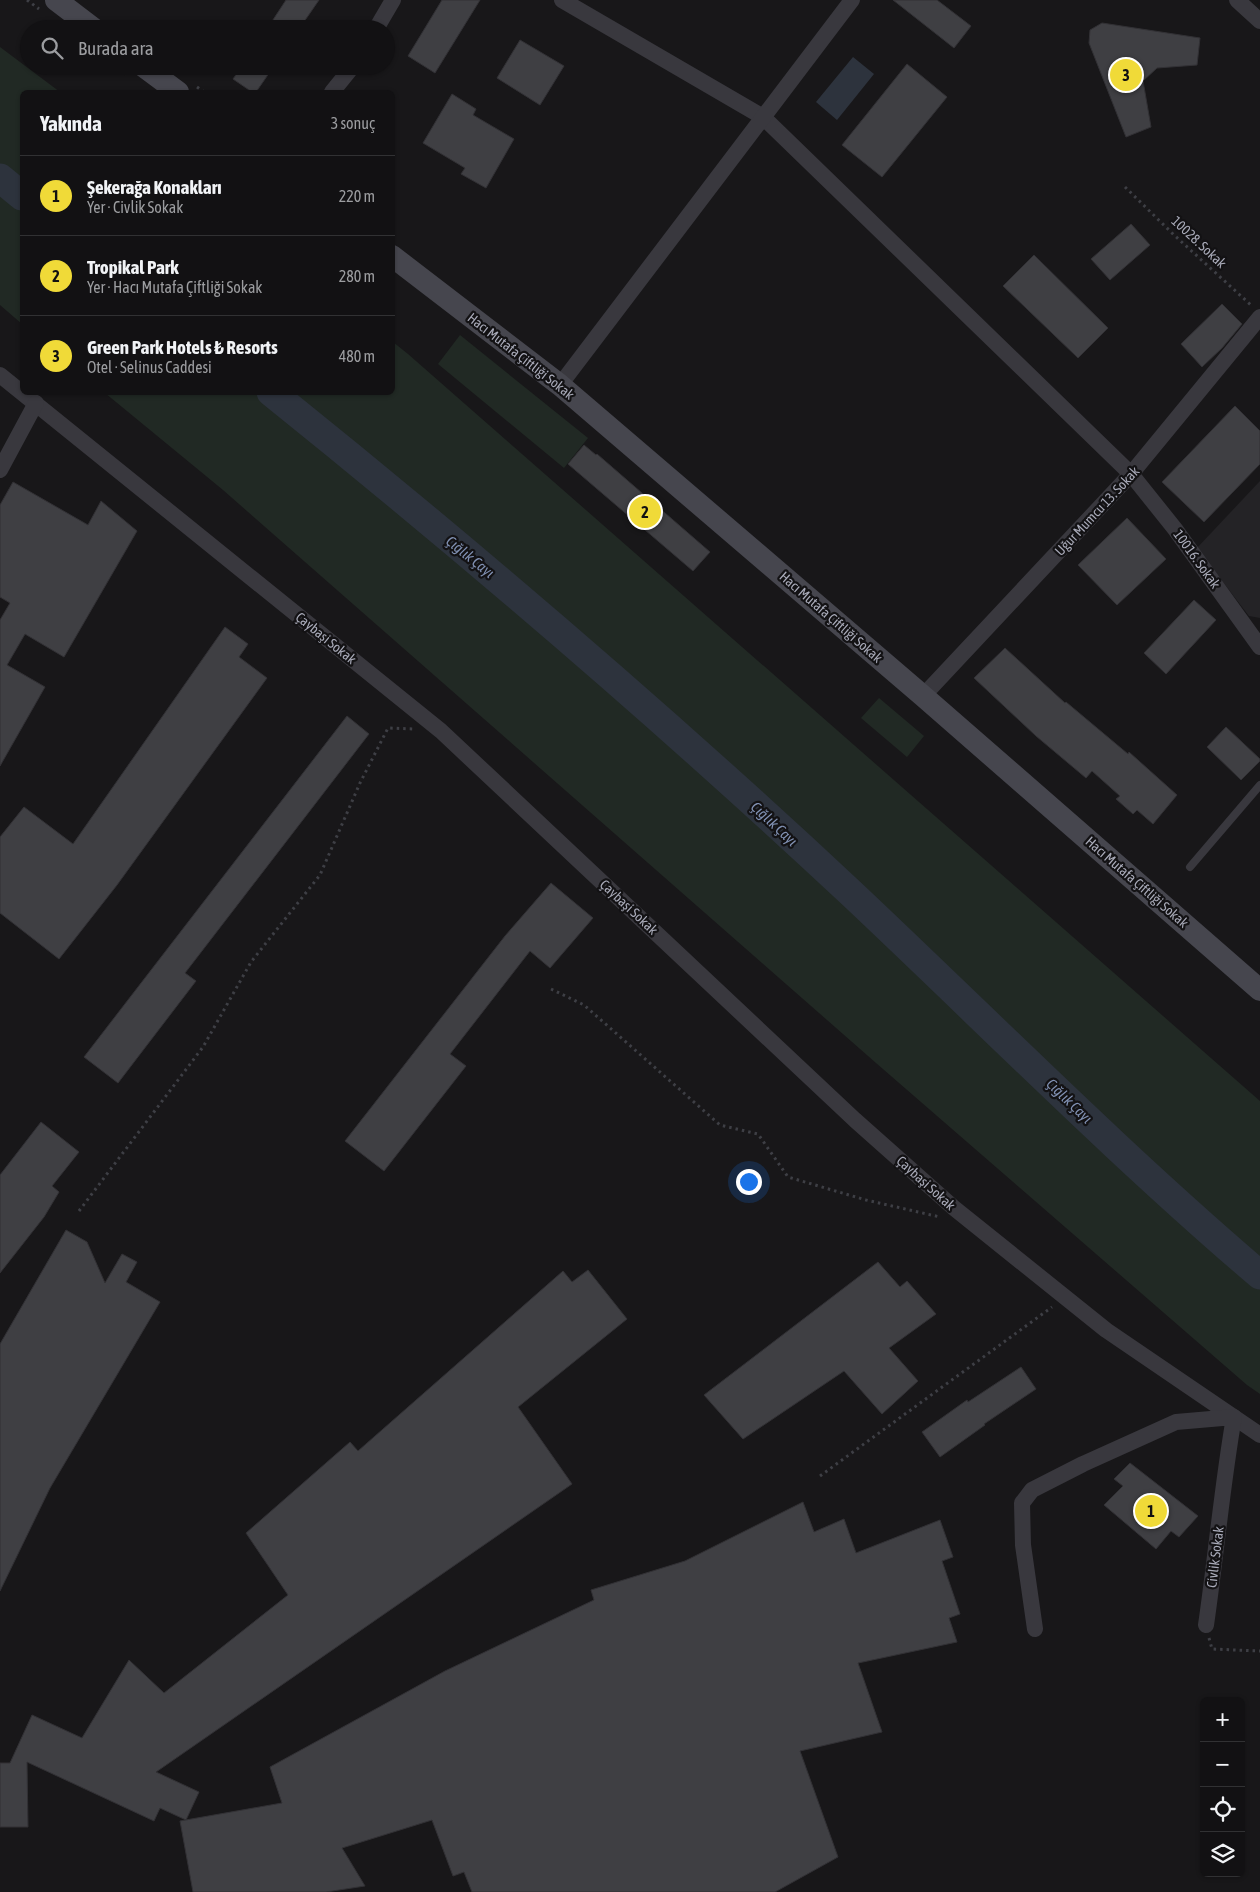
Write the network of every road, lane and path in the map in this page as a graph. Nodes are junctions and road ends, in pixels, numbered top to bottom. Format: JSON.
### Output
{"nodes":[{"id":1,"x":56,"y":0,"type":"edge"},
{"id":2,"x":393,"y":0,"type":"edge"},
{"id":3,"x":562,"y":0,"type":"edge"},
{"id":4,"x":852,"y":0,"type":"edge"},
{"id":5,"x":1237,"y":0,"type":"edge"},
{"id":6,"x":82,"y":20,"type":"edge"},
{"id":7,"x":381,"y":20,"type":"edge"},
{"id":8,"x":1260,"y":21,"type":"edge"},
{"id":9,"x":155,"y":75,"type":"edge"},
{"id":10,"x":346,"y":75,"type":"edge"},
{"id":11,"x":175,"y":90,"type":"edge"},
{"id":12,"x":334,"y":90,"type":"edge"},
{"id":13,"x":763,"y":117,"type":"junction"},
{"id":14,"x":1125,"y":187,"type":"dead end"},
{"id":15,"x":395,"y":258,"type":"edge"},
{"id":16,"x":1256,"y":312,"type":"edge"},
{"id":17,"x":0,"y":375,"type":"edge"},
{"id":18,"x":560,"y":385,"type":"junction"},
{"id":19,"x":20,"y":391,"type":"edge"},
{"id":20,"x":26,"y":395,"type":"edge"},
{"id":21,"x":36,"y":403,"type":"junction"},
{"id":22,"x":0,"y":470,"type":"edge"},
{"id":23,"x":1131,"y":474,"type":"junction"},
{"id":24,"x":1259,"y":644,"type":"edge"},
{"id":25,"x":923,"y":696,"type":"junction"},
{"id":26,"x":441,"y":731,"type":"junction"},
{"id":27,"x":1260,"y":785,"type":"edge"},
{"id":28,"x":1190,"y":867,"type":"dead end"},
{"id":29,"x":551,"y":990,"type":"dead end"},
{"id":30,"x":1260,"y":990,"type":"edge"},
{"id":31,"x":954,"y":1208,"type":"junction"},
{"id":32,"x":79,"y":1211,"type":"dead end"},
{"id":33,"x":1064,"y":1298,"type":"junction"},
{"id":34,"x":1234,"y":1417,"type":"junction"},
{"id":35,"x":1260,"y":1435,"type":"edge"},
{"id":36,"x":820,"y":1476,"type":"dead end"},
{"id":37,"x":1206,"y":1625,"type":"joint"},
{"id":38,"x":1035,"y":1629,"type":"dead end"},
{"id":39,"x":1260,"y":1651,"type":"edge"}],
"edges":[{"from":1,"to":6,"type":"street"},
{"from":2,"to":7,"type":"street"},
{"from":3,"to":13,"type":"street","name":"10016. Sokak"},
{"from":4,"to":13,"type":"street"},
{"from":5,"to":8,"type":"street"},
{"from":9,"to":11,"type":"street"},
{"from":10,"to":12,"type":"street"},
{"from":13,"to":18,"type":"street"},
{"from":13,"to":23,"type":"street","name":"10016. Sokak"},
{"from":14,"to":16,"type":"path","name":"10028. Sokak"},
{"from":15,"to":18,"type":"street","name":"Hacı Mutafa Çiftliği Sokak"},
{"from":16,"to":23,"type":"street","name":"Uğur Mumcu 13. Sokak"},
{"from":17,"to":19,"type":"street","name":"Çaybaşi Sokak"},
{"from":18,"to":25,"type":"street","name":"Hacı Mutafa Çiftliği Sokak"},
{"from":20,"to":21,"type":"street","name":"Çaybaşi Sokak"},
{"from":21,"to":22,"type":"street"},
{"from":21,"to":26,"type":"street","name":"Çaybaşi Sokak"},
{"from":23,"to":24,"type":"street","name":"10016. Sokak"},
{"from":23,"to":25,"type":"street","name":"Uğur Mumcu 13. Sokak"},
{"from":25,"to":30,"type":"street","name":"Hacı Mutafa Çiftliği Sokak"},
{"from":26,"to":31,"type":"street","name":"Çaybaşi Sokak"},
{"from":26,"to":32,"type":"path"},
{"from":27,"to":28,"type":"lane"},
{"from":29,"to":31,"type":"path"},
{"from":31,"to":33,"type":"street","name":"Çaybaşi Sokak"},
{"from":33,"to":34,"type":"street","name":"Çaybaşi Sokak"},
{"from":33,"to":36,"type":"path"},
{"from":34,"to":35,"type":"street","name":"Çaybaşi Sokak"},
{"from":34,"to":37,"type":"street","name":"Civlik Sokak"},
{"from":34,"to":38,"type":"street"},
{"from":37,"to":39,"type":"path"}]}
